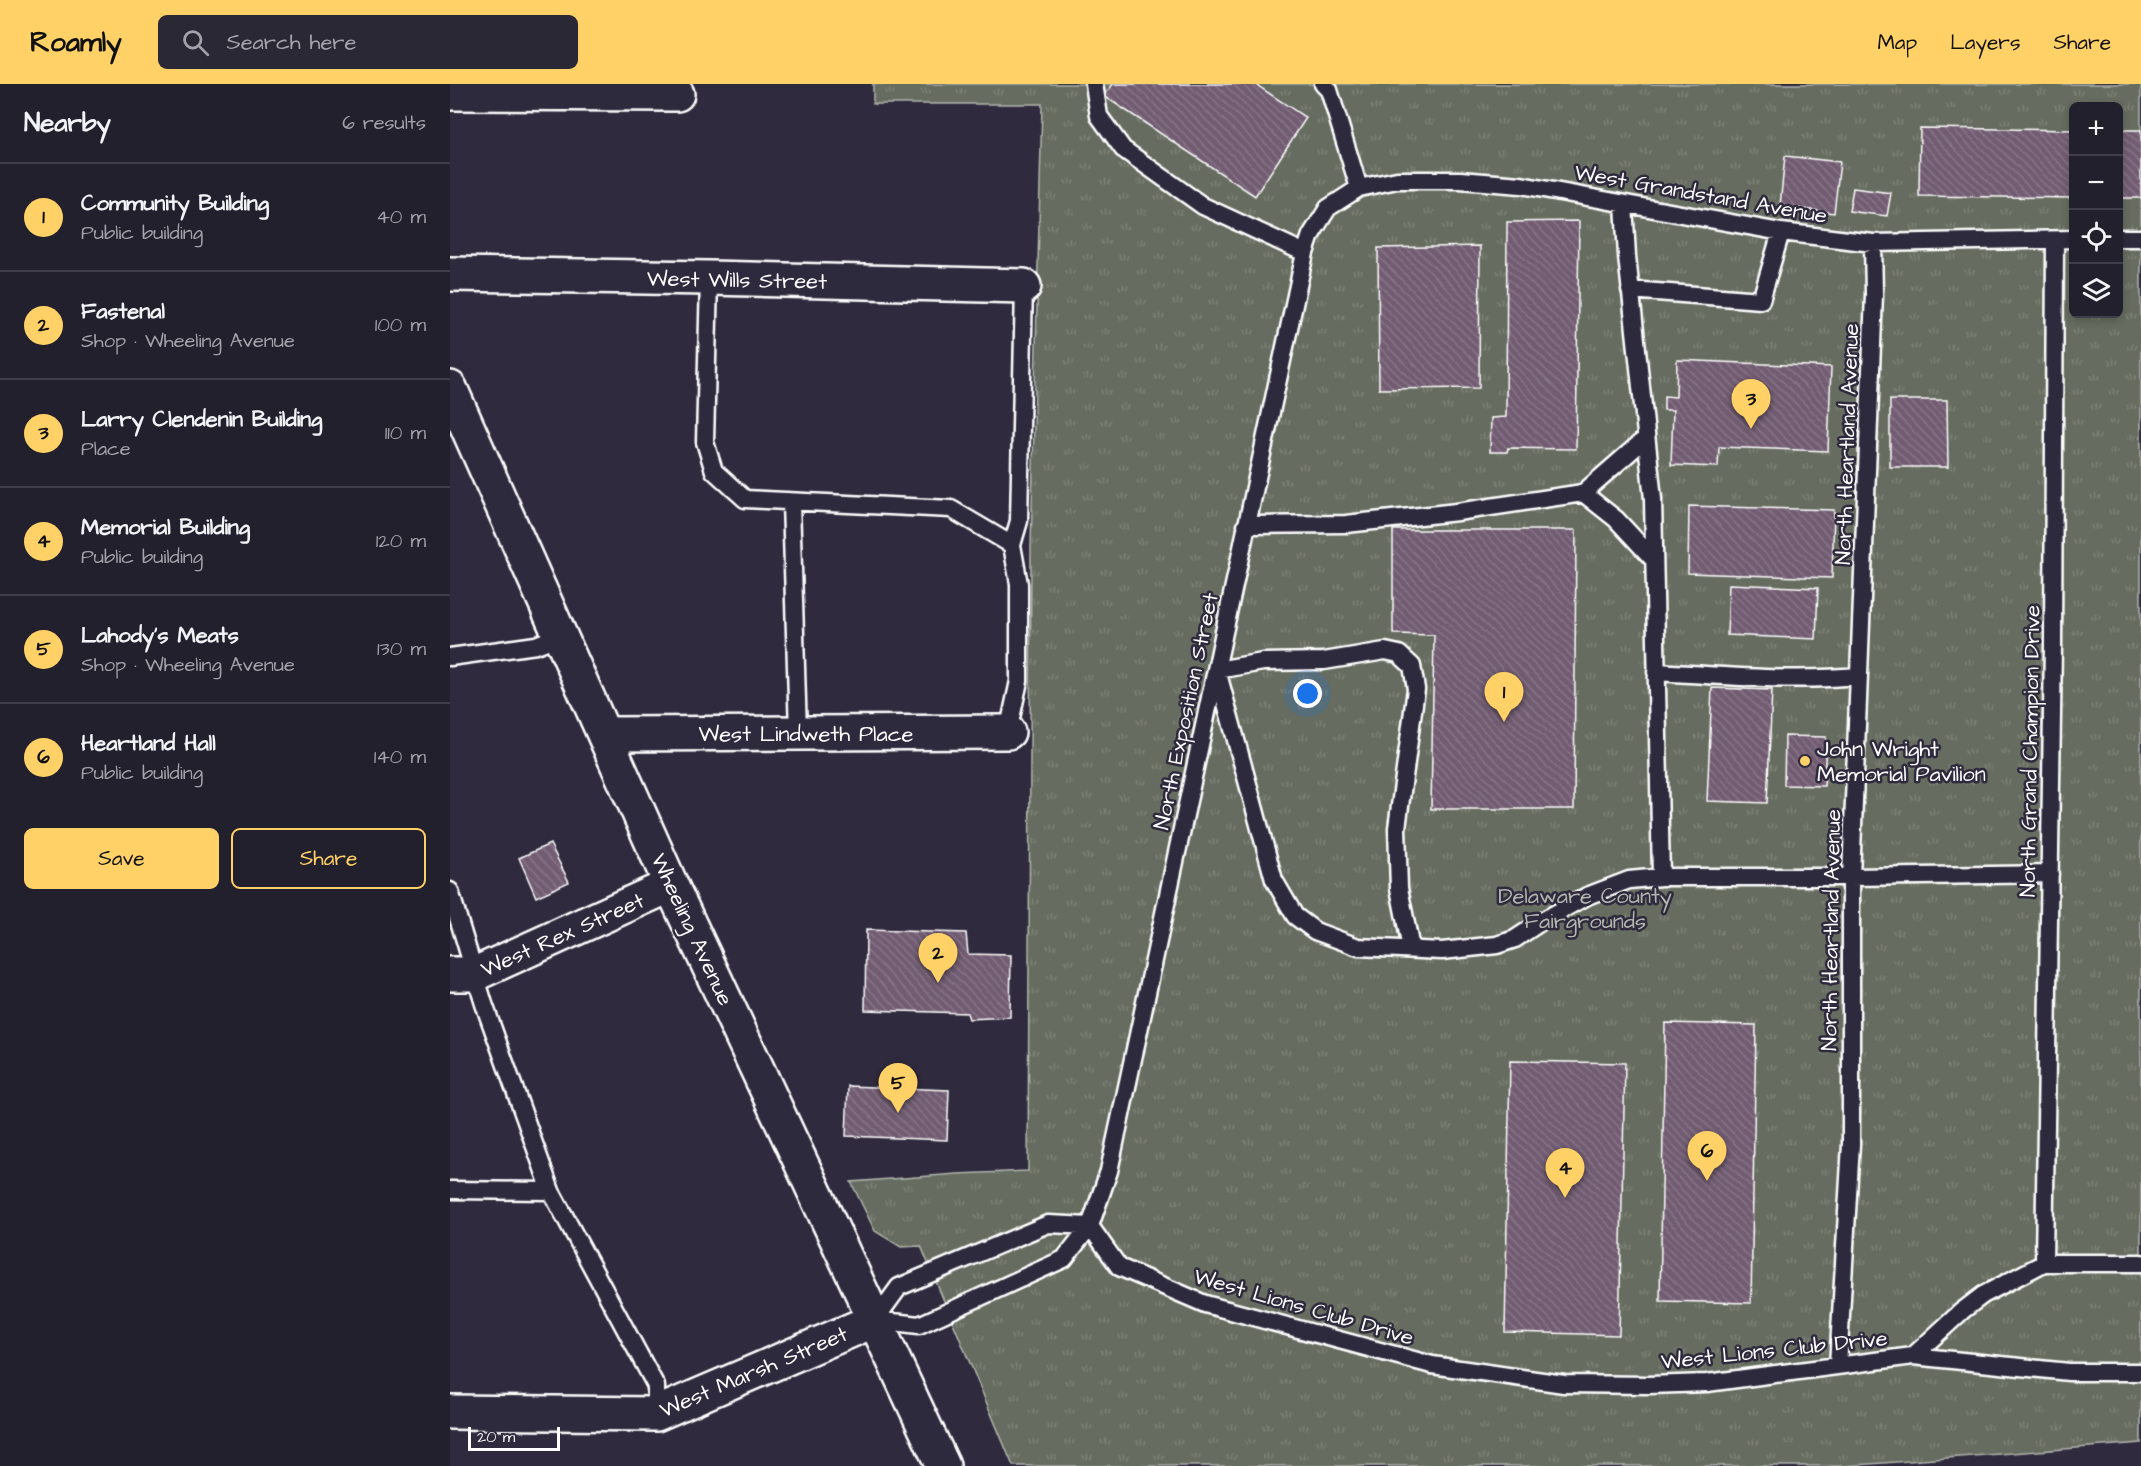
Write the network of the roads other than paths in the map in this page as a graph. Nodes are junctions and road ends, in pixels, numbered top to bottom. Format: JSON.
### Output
{"nodes":[{"id":1,"x":1094,"y":84,"type":"edge"},
{"id":2,"x":1323,"y":84,"type":"edge"},
{"id":3,"x":450,"y":93,"type":"edge"},
{"id":4,"x":677,"y":94,"type":"dead end"},
{"id":5,"x":1359,"y":188,"type":"junction"},
{"id":6,"x":1624,"y":204,"type":"junction"},
{"id":7,"x":1328,"y":208,"type":"joint"},
{"id":8,"x":1781,"y":232,"type":"junction"},
{"id":9,"x":2123,"y":238,"type":"edge"},
{"id":10,"x":2141,"y":238,"type":"edge"},
{"id":11,"x":2069,"y":239,"type":"edge"},
{"id":12,"x":2055,"y":240,"type":"junction"},
{"id":13,"x":1873,"y":243,"type":"junction"},
{"id":14,"x":1305,"y":253,"type":"junction"},
{"id":15,"x":450,"y":274,"type":"edge"},
{"id":16,"x":709,"y":278,"type":"junction"},
{"id":17,"x":1024,"y":286,"type":"joint"},
{"id":18,"x":1630,"y":290,"type":"junction"},
{"id":19,"x":450,"y":388,"type":"edge"},
{"id":20,"x":1646,"y":438,"type":"junction"},
{"id":21,"x":1583,"y":493,"type":"junction"},
{"id":22,"x":791,"y":502,"type":"junction"},
{"id":23,"x":1246,"y":525,"type":"junction"},
{"id":24,"x":1012,"y":545,"type":"junction"},
{"id":25,"x":1654,"y":560,"type":"junction"},
{"id":26,"x":559,"y":636,"type":"junction"},
{"id":27,"x":450,"y":657,"type":"edge"},
{"id":28,"x":1217,"y":670,"type":"junction"},
{"id":29,"x":1656,"y":672,"type":"junction"},
{"id":30,"x":1860,"y":676,"type":"junction"},
{"id":31,"x":1008,"y":732,"type":"joint"},
{"id":32,"x":798,"y":733,"type":"junction"},
{"id":33,"x":605,"y":734,"type":"junction"},
{"id":34,"x":2050,"y":874,"type":"junction"},
{"id":35,"x":1661,"y":877,"type":"junction"},
{"id":36,"x":1851,"y":877,"type":"junction"},
{"id":37,"x":672,"y":885,"type":"junction"},
{"id":38,"x":450,"y":891,"type":"edge"},
{"id":39,"x":1412,"y":949,"type":"junction"},
{"id":40,"x":462,"y":974,"type":"edge"},
{"id":41,"x":450,"y":1191,"type":"edge"},
{"id":42,"x":551,"y":1191,"type":"junction"},
{"id":43,"x":1090,"y":1226,"type":"junction"},
{"id":44,"x":2044,"y":1263,"type":"junction"},
{"id":45,"x":2141,"y":1263,"type":"edge"},
{"id":46,"x":875,"y":1320,"type":"junction"},
{"id":47,"x":1913,"y":1356,"type":"junction"},
{"id":48,"x":1838,"y":1366,"type":"junction"},
{"id":49,"x":2141,"y":1372,"type":"edge"},
{"id":50,"x":450,"y":1412,"type":"edge"},
{"id":51,"x":656,"y":1414,"type":"junction"},
{"id":52,"x":943,"y":1466,"type":"edge"}],
"edges":[{"from":1,"to":14,"type":"lane"},
{"from":2,"to":5,"type":"lane"},
{"from":3,"to":4,"type":"street"},
{"from":5,"to":6,"type":"lane","name":"West Grandstand Avenue"},
{"from":5,"to":7,"type":"lane","name":"West Grandstand Avenue"},
{"from":6,"to":8,"type":"lane","name":"West Grandstand Avenue"},
{"from":6,"to":18,"type":"lane"},
{"from":7,"to":14,"type":"lane","name":"North Exposition Street"},
{"from":8,"to":13,"type":"lane","name":"West Grandstand Avenue"},
{"from":8,"to":18,"type":"lane"},
{"from":9,"to":10,"type":"lane"},
{"from":11,"to":12,"type":"lane","name":"West Grandstand Avenue"},
{"from":12,"to":13,"type":"lane","name":"West Grandstand Avenue"},
{"from":12,"to":34,"type":"lane","name":"North Grand Champion Drive"},
{"from":13,"to":30,"type":"lane","name":"North Heartland Avenue"},
{"from":14,"to":23,"type":"lane","name":"North Exposition Street"},
{"from":15,"to":16,"type":"street","name":"West Wills Street"},
{"from":16,"to":17,"type":"street","name":"West Wills Street"},
{"from":16,"to":22,"type":"lane"},
{"from":17,"to":24,"type":"lane"},
{"from":18,"to":20,"type":"lane"},
{"from":19,"to":26,"type":"street","name":"Wheeling Avenue"},
{"from":20,"to":21,"type":"lane"},
{"from":20,"to":25,"type":"lane"},
{"from":21,"to":23,"type":"lane"},
{"from":21,"to":25,"type":"lane"},
{"from":22,"to":24,"type":"lane"},
{"from":22,"to":32,"type":"lane"},
{"from":23,"to":28,"type":"lane","name":"North Exposition Street"},
{"from":24,"to":31,"type":"lane"},
{"from":25,"to":29,"type":"lane"},
{"from":26,"to":27,"type":"lane"},
{"from":26,"to":33,"type":"street","name":"Wheeling Avenue"},
{"from":28,"to":39,"type":"lane"},
{"from":28,"to":39,"type":"lane"},
{"from":28,"to":43,"type":"lane","name":"North Exposition Street"},
{"from":29,"to":30,"type":"lane"},
{"from":29,"to":35,"type":"lane"},
{"from":30,"to":36,"type":"lane","name":"North Heartland Avenue"},
{"from":31,"to":32,"type":"street","name":"West Lindweth Place"},
{"from":32,"to":33,"type":"street","name":"West Lindweth Place"},
{"from":33,"to":37,"type":"street","name":"Wheeling Avenue"},
{"from":34,"to":36,"type":"lane"},
{"from":34,"to":44,"type":"lane","name":"North Grand Champion Drive"},
{"from":35,"to":36,"type":"lane"},
{"from":35,"to":39,"type":"lane"},
{"from":36,"to":48,"type":"lane","name":"North Heartland Avenue"},
{"from":37,"to":40,"type":"street","name":"West Rex Street"},
{"from":37,"to":46,"type":"street","name":"Wheeling Avenue"},
{"from":38,"to":40,"type":"lane"},
{"from":40,"to":42,"type":"lane"},
{"from":41,"to":42,"type":"lane"},
{"from":42,"to":51,"type":"lane"},
{"from":43,"to":46,"type":"lane"},
{"from":43,"to":46,"type":"lane"},
{"from":43,"to":48,"type":"lane","name":"West Lions Club Drive"},
{"from":44,"to":45,"type":"lane"},
{"from":44,"to":47,"type":"lane"},
{"from":46,"to":51,"type":"street","name":"West Marsh Street"},
{"from":46,"to":52,"type":"street","name":"Wheeling Avenue"},
{"from":47,"to":48,"type":"lane","name":"West Lions Club Drive"},
{"from":47,"to":49,"type":"lane","name":"West Lions Club Drive"},
{"from":50,"to":51,"type":"street","name":"West Marsh Street"}]}
